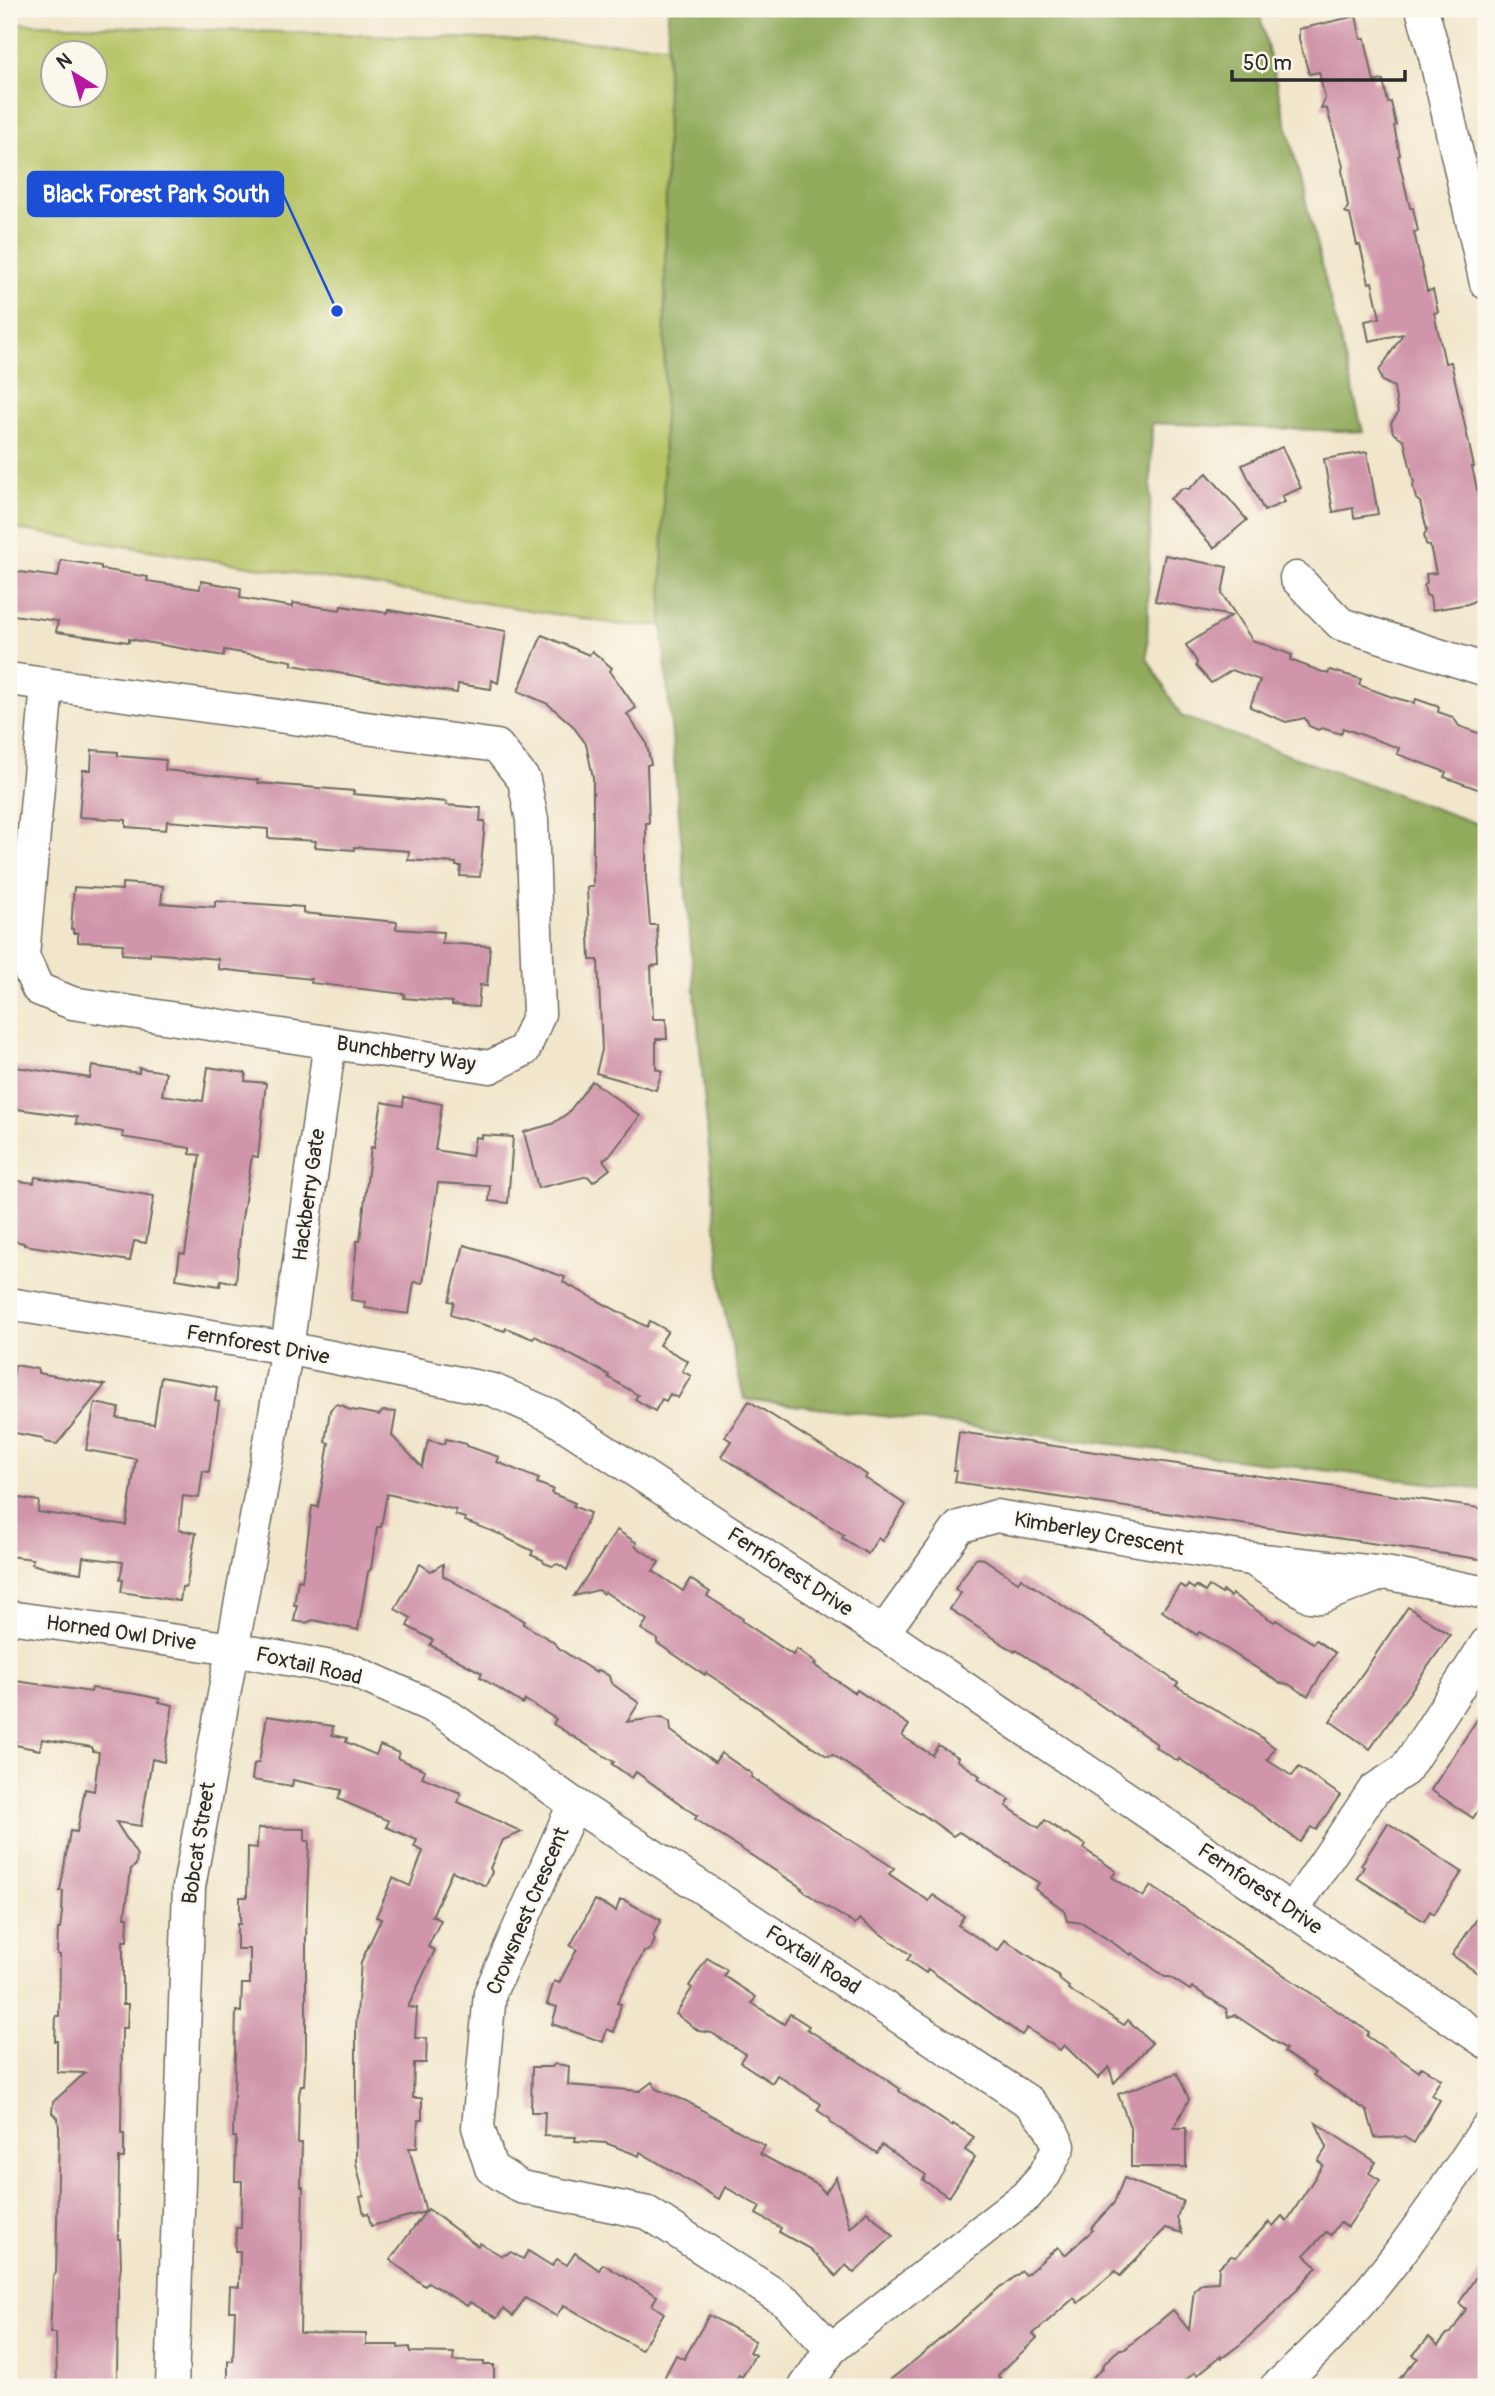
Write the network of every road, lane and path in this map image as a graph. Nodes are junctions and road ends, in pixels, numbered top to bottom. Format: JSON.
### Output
{"nodes":[{"id":1,"x":1422,"y":9,"type":"edge"},
{"id":2,"x":1486,"y":283,"type":"edge"},
{"id":3,"x":1296,"y":578,"type":"dead end"},
{"id":4,"x":1486,"y":670,"type":"edge"},
{"id":5,"x":9,"y":679,"type":"edge"},
{"id":6,"x":47,"y":685,"type":"junction"},
{"id":7,"x":331,"y":1042,"type":"junction"},
{"id":8,"x":9,"y":1304,"type":"edge"},
{"id":9,"x":287,"y":1348,"type":"junction"},
{"id":10,"x":1486,"y":1593,"type":"edge"},
{"id":11,"x":9,"y":1617,"type":"edge"},
{"id":12,"x":883,"y":1633,"type":"junction"},
{"id":13,"x":1486,"y":1644,"type":"edge"},
{"id":14,"x":233,"y":1649,"type":"junction"},
{"id":15,"x":574,"y":1804,"type":"junction"},
{"id":16,"x":1292,"y":1911,"type":"junction"},
{"id":17,"x":1486,"y":2042,"type":"edge"},
{"id":18,"x":1486,"y":2129,"type":"edge"},
{"id":19,"x":831,"y":2349,"type":"junction"},
{"id":20,"x":172,"y":2387,"type":"edge"},
{"id":21,"x":805,"y":2387,"type":"edge"},
{"id":22,"x":1276,"y":2387,"type":"edge"}],
"edges":[{"from":1,"to":2,"type":"street"},
{"from":3,"to":4,"type":"street"},
{"from":5,"to":6,"type":"street","name":"Bunchberry Way"},
{"from":6,"to":7,"type":"street","name":"Bunchberry Way"},
{"from":6,"to":7,"type":"street","name":"Bunchberry Way"},
{"from":7,"to":9,"type":"street","name":"Hackberry Gate"},
{"from":8,"to":9,"type":"street","name":"Fernforest Drive"},
{"from":9,"to":12,"type":"street","name":"Fernforest Drive"},
{"from":9,"to":14,"type":"street","name":"Bobcat Street"},
{"from":10,"to":12,"type":"street","name":"Kimberley Crescent"},
{"from":11,"to":14,"type":"street","name":"Horned Owl Drive"},
{"from":12,"to":16,"type":"street","name":"Fernforest Drive"},
{"from":13,"to":16,"type":"street"},
{"from":14,"to":15,"type":"street","name":"Foxtail Road"},
{"from":14,"to":20,"type":"street","name":"Bobcat Street"},
{"from":15,"to":19,"type":"street","name":"Crowsnest Crescent"},
{"from":15,"to":19,"type":"street","name":"Foxtail Road"},
{"from":16,"to":17,"type":"street","name":"Fernforest Drive"},
{"from":18,"to":22,"type":"street"},
{"from":19,"to":21,"type":"street","name":"Foxtail Road"}]}
